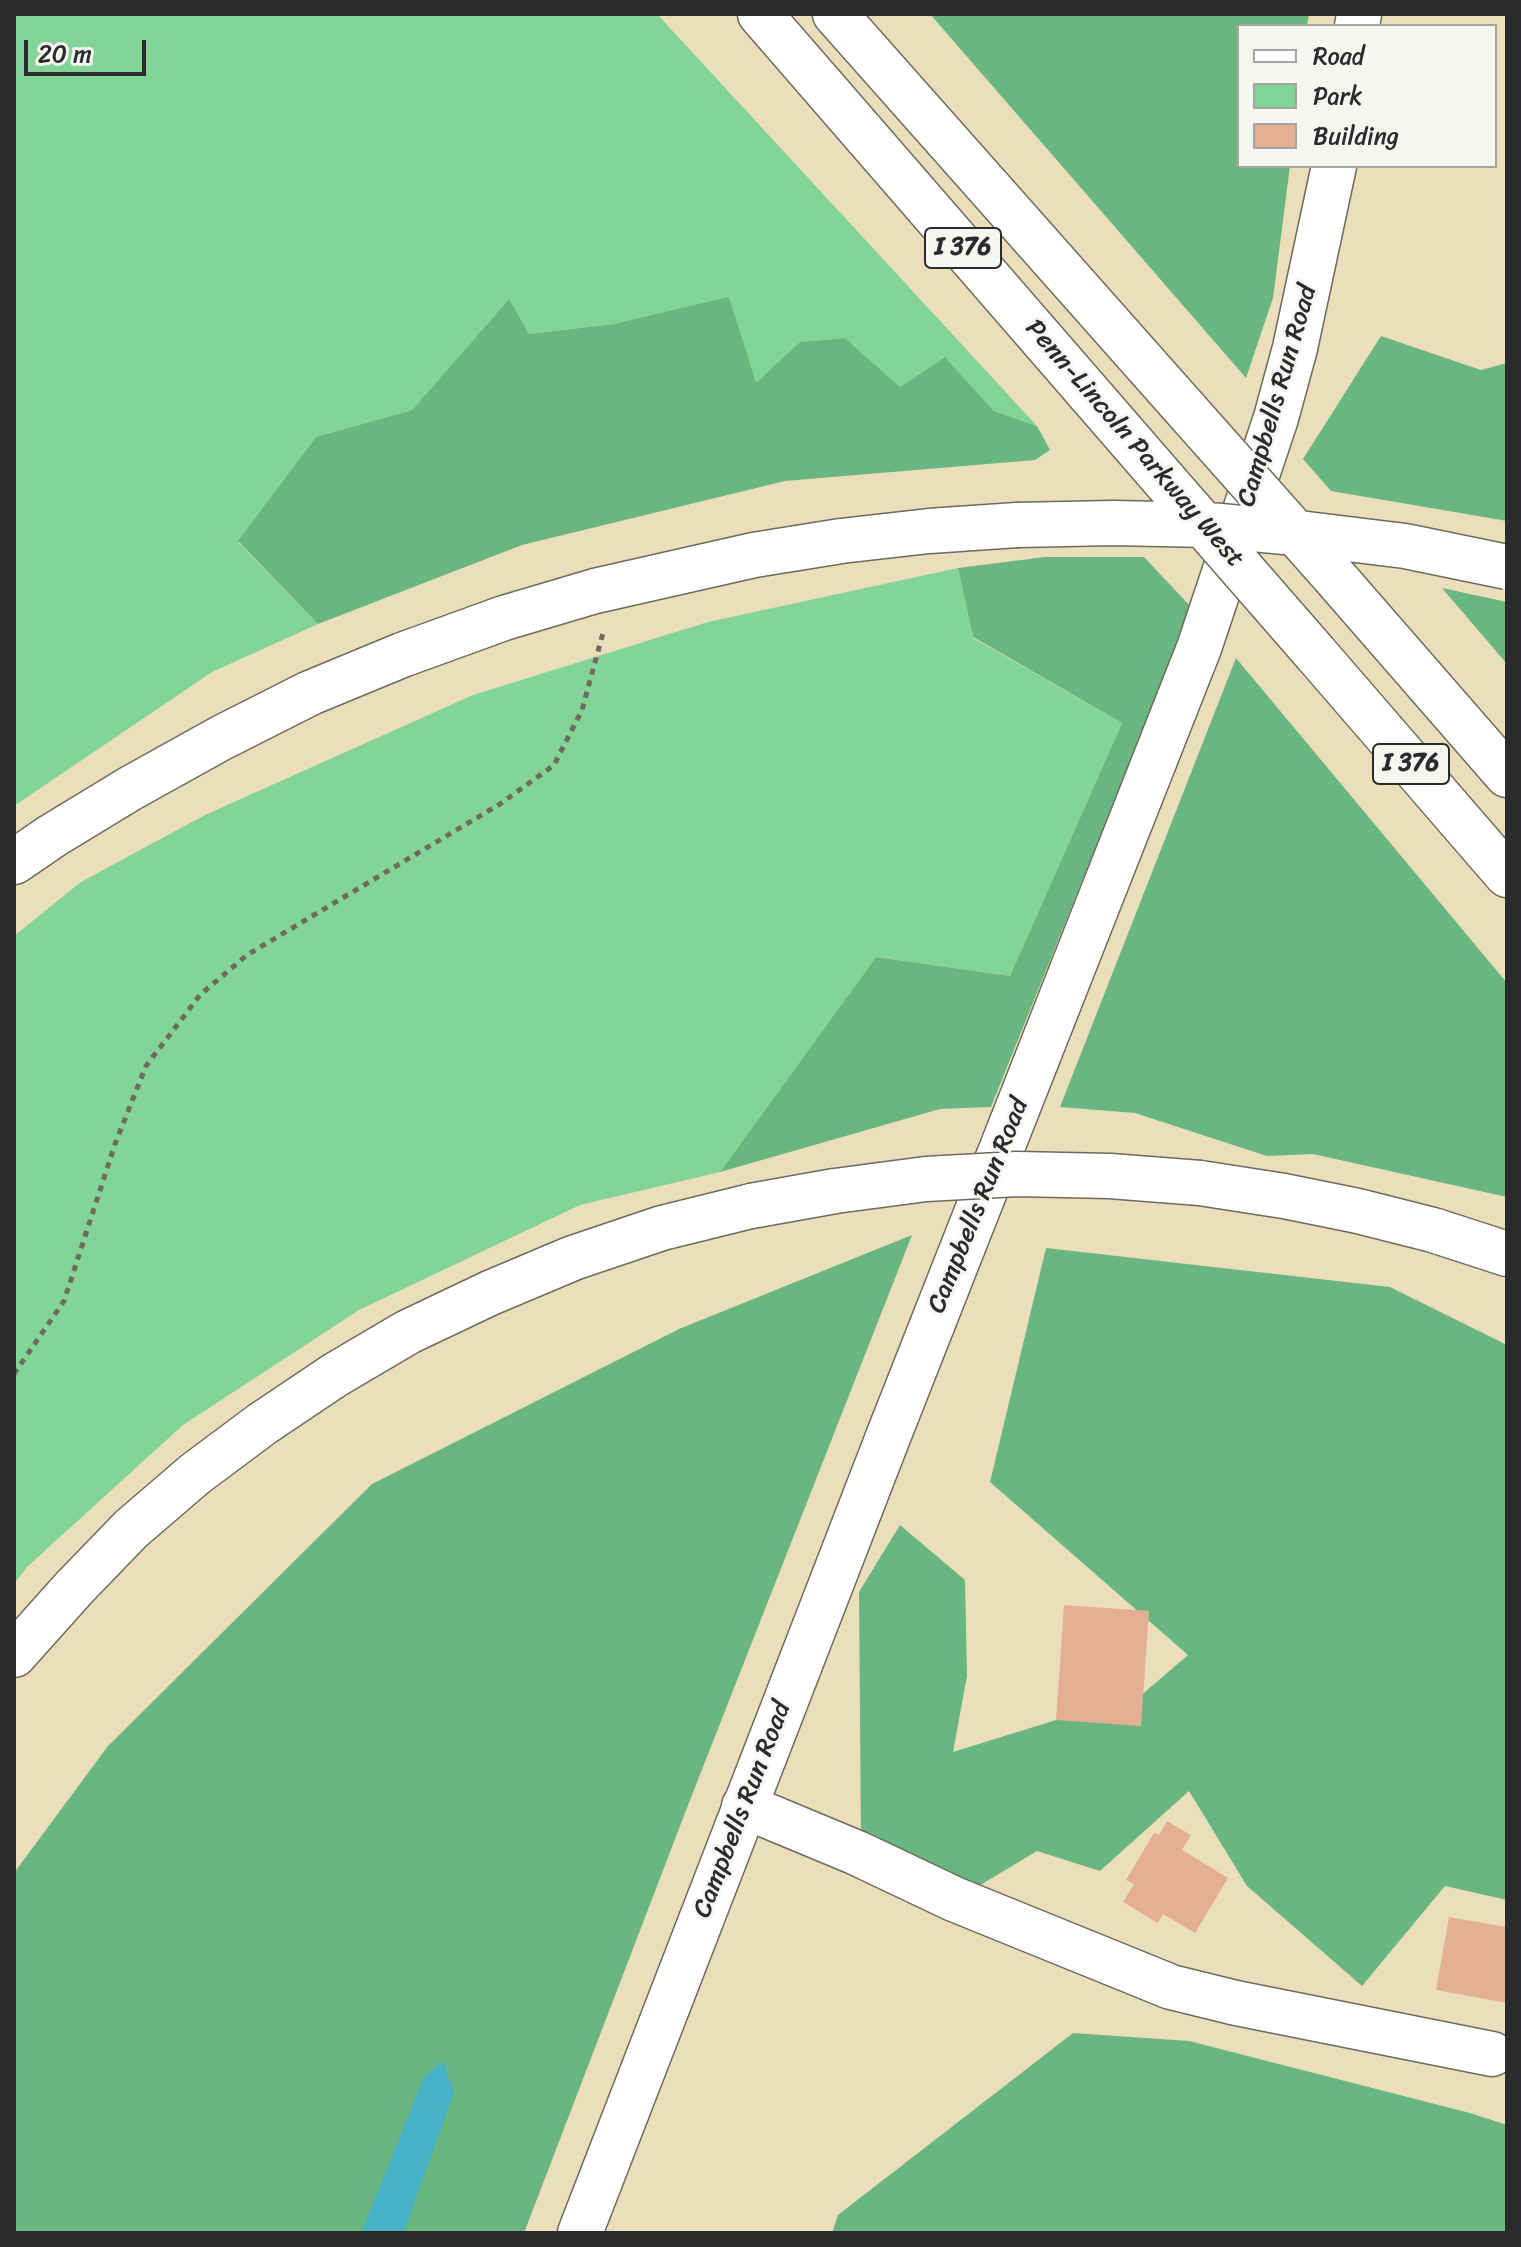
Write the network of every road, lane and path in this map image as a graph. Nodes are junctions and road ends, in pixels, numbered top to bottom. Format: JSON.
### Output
{"nodes":[{"id":1,"x":760,"y":14,"type":"edge"},
{"id":2,"x":835,"y":14,"type":"edge"},
{"id":3,"x":1334,"y":168,"type":"edge"},
{"id":4,"x":1507,"y":567,"type":"edge"},
{"id":5,"x":615,"y":586,"type":"junction"},
{"id":6,"x":1507,"y":775,"type":"edge"},
{"id":7,"x":14,"y":862,"type":"edge"},
{"id":8,"x":1507,"y":875,"type":"edge"},
{"id":9,"x":1507,"y":1254,"type":"edge"},
{"id":10,"x":14,"y":1374,"type":"edge"},
{"id":11,"x":14,"y":1655,"type":"edge"},
{"id":12,"x":744,"y":1806,"type":"junction"},
{"id":13,"x":1492,"y":2054,"type":"dead end"},
{"id":14,"x":580,"y":2233,"type":"edge"}],
"edges":[{"from":1,"to":8,"type":"main road","name":"Penn-Lincoln Parkway West","number":"I 376","bridge":true},
{"from":2,"to":6,"type":"main road","number":"I 376","bridge":true},
{"from":3,"to":12,"type":"main road","name":"Campbells Run Road"},
{"from":4,"to":5,"type":"main road","bridge":true},
{"from":5,"to":7,"type":"main road"},
{"from":5,"to":10,"type":"path"},
{"from":9,"to":11,"type":"main road","bridge":true},
{"from":12,"to":13,"type":"main road"},
{"from":12,"to":14,"type":"main road","name":"Campbells Run Road"}]}
